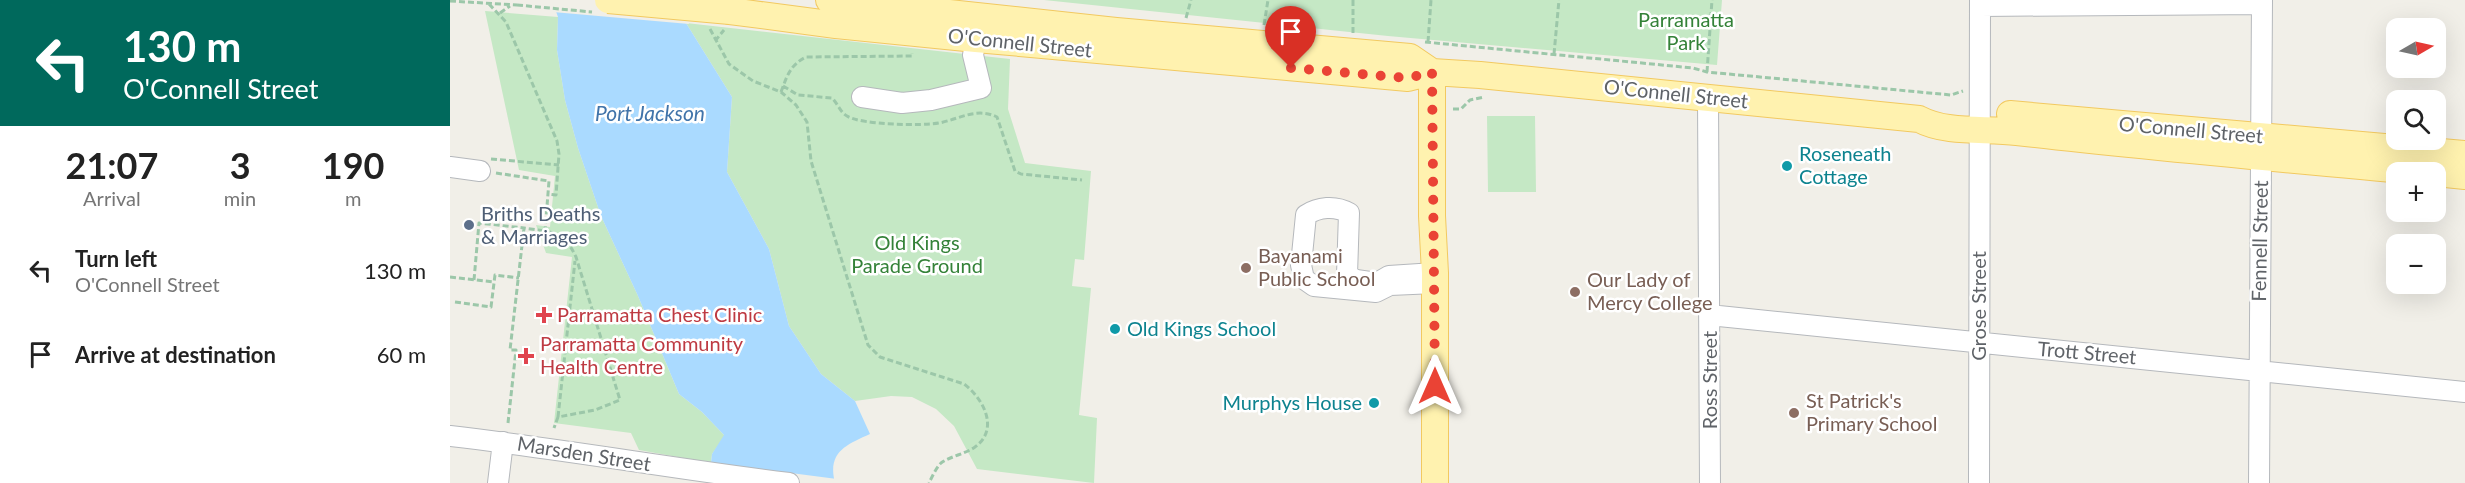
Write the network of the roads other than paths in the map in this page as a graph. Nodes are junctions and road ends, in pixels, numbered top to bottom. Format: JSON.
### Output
{"nodes":[{"id":1,"x":608,"y":0,"type":"edge"},
{"id":2,"x":829,"y":0,"type":"edge"},
{"id":3,"x":2262,"y":2,"type":"edge"},
{"id":4,"x":1980,"y":3,"type":"edge"},
{"id":5,"x":976,"y":39,"type":"junction"},
{"id":6,"x":1438,"y":72,"type":"junction"},
{"id":7,"x":862,"y":97,"type":"dead end"},
{"id":8,"x":1708,"y":97,"type":"junction"},
{"id":9,"x":1980,"y":121,"type":"junction"},
{"id":10,"x":2260,"y":146,"type":"junction"},
{"id":11,"x":2465,"y":154,"type":"edge"},
{"id":12,"x":2386,"y":166,"type":"edge"},
{"id":13,"x":450,"y":167,"type":"edge"},
{"id":14,"x":480,"y":171,"type":"road end"},
{"id":15,"x":2446,"y":174,"type":"edge"},
{"id":16,"x":2465,"y":176,"type":"edge"},
{"id":17,"x":1435,"y":278,"type":"junction"},
{"id":18,"x":1343,"y":282,"type":"dead end"},
{"id":19,"x":1709,"y":315,"type":"junction"},
{"id":20,"x":1979,"y":343,"type":"junction"},
{"id":21,"x":2258,"y":370,"type":"junction"},
{"id":22,"x":2465,"y":393,"type":"edge"},
{"id":23,"x":506,"y":433,"type":"junction"},
{"id":24,"x":450,"y":436,"type":"edge"},
{"id":25,"x":498,"y":483,"type":"edge"},
{"id":26,"x":789,"y":483,"type":"edge"},
{"id":27,"x":1435,"y":483,"type":"edge"},
{"id":28,"x":1451,"y":483,"type":"edge"},
{"id":29,"x":1710,"y":483,"type":"edge"},
{"id":30,"x":1979,"y":483,"type":"edge"},
{"id":31,"x":2259,"y":483,"type":"edge"}],
"edges":[{"from":1,"to":5,"type":"main road","name":"O'Connell Street","bridge":true},
{"from":2,"to":6,"type":"main road","name":"O'Connell Street"},
{"from":3,"to":4,"type":"street"},
{"from":3,"to":10,"type":"street","name":"Fennell Street"},
{"from":4,"to":9,"type":"street","name":"Grose Street"},
{"from":5,"to":6,"type":"main road","name":"O'Connell Street"},
{"from":5,"to":7,"type":"street"},
{"from":6,"to":8,"type":"main road","name":"O'Connell Street"},
{"from":6,"to":17,"type":"main road"},
{"from":6,"to":28,"type":"main road"},
{"from":8,"to":9,"type":"main road","name":"O'Connell Street"},
{"from":8,"to":19,"type":"street","name":"Ross Street"},
{"from":9,"to":10,"type":"main road","name":"O'Connell Street"},
{"from":9,"to":20,"type":"street","name":"Grose Street"},
{"from":10,"to":11,"type":"main road","name":"O'Connell Street"},
{"from":10,"to":12,"type":"main road","name":"O'Connell Street"},
{"from":10,"to":21,"type":"street","name":"Fennell Street"},
{"from":13,"to":14,"type":"street"},
{"from":15,"to":16,"type":"main road"},
{"from":17,"to":18,"type":"street"},
{"from":17,"to":27,"type":"main road"},
{"from":19,"to":20,"type":"street","name":"Trott Street"},
{"from":19,"to":29,"type":"street","name":"Ross Street"},
{"from":20,"to":21,"type":"street","name":"Trott Street"},
{"from":20,"to":30,"type":"street","name":"Grose Street"},
{"from":21,"to":22,"type":"street","name":"Trott Street"},
{"from":21,"to":31,"type":"street","name":"Fennell Street"},
{"from":23,"to":24,"type":"street","name":"Marsden Street"},
{"from":23,"to":25,"type":"street"},
{"from":23,"to":26,"type":"street","name":"Marsden Street"}]}
